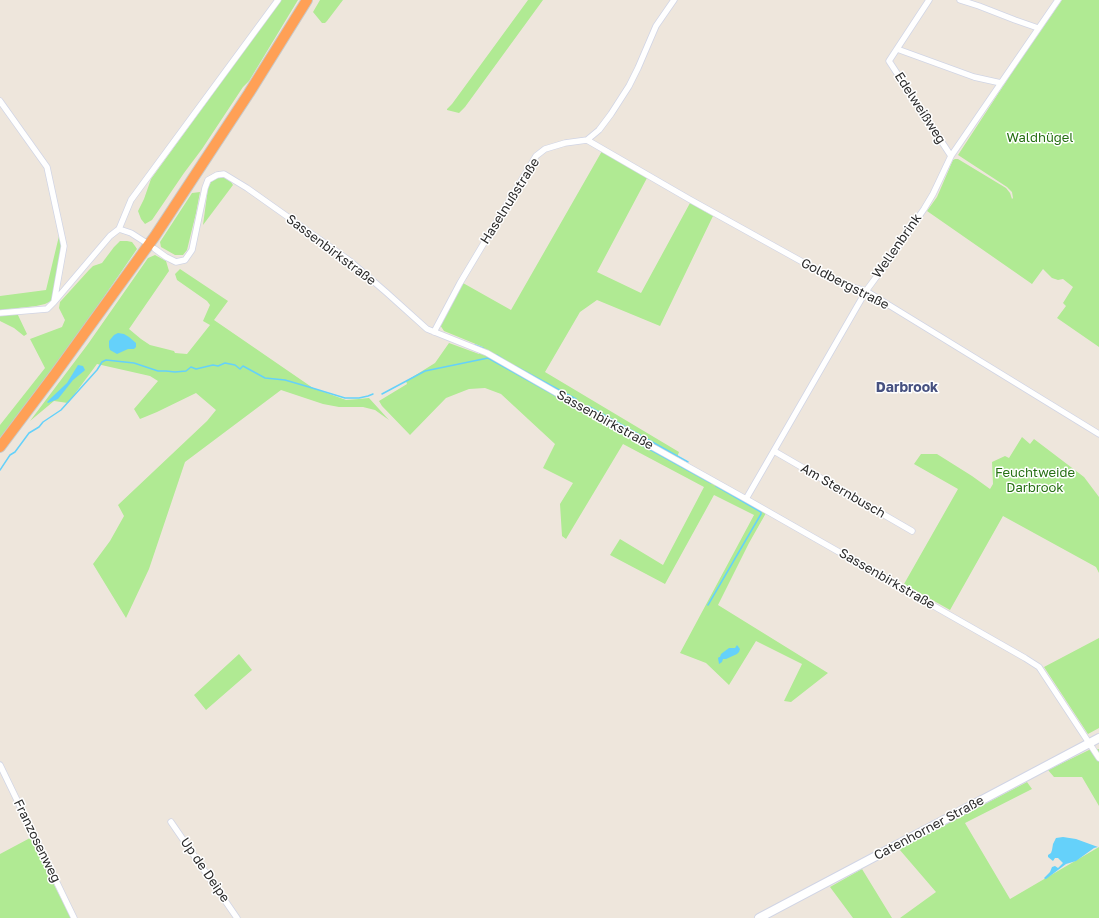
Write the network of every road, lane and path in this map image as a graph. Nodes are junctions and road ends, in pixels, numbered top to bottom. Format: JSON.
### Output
{"nodes":[{"id":1,"x":278,"y":0,"type":"edge"},
{"id":2,"x":307,"y":0,"type":"edge"},
{"id":3,"x":674,"y":0,"type":"edge"},
{"id":4,"x":929,"y":0,"type":"edge"},
{"id":5,"x":960,"y":0,"type":"edge"},
{"id":6,"x":1058,"y":0,"type":"edge"},
{"id":7,"x":1038,"y":28,"type":"junction"},
{"id":8,"x":897,"y":49,"type":"junction"},
{"id":9,"x":1001,"y":83,"type":"junction"},
{"id":10,"x":0,"y":101,"type":"edge"},
{"id":11,"x":588,"y":140,"type":"junction"},
{"id":12,"x":951,"y":156,"type":"junction"},
{"id":13,"x":119,"y":229,"type":"junction"},
{"id":14,"x":145,"y":242,"type":"dead end"},
{"id":15,"x":155,"y":249,"type":"dead end"},
{"id":16,"x":866,"y":291,"type":"junction"},
{"id":17,"x":54,"y":302,"type":"junction"},
{"id":18,"x":0,"y":313,"type":"edge"},
{"id":19,"x":434,"y":332,"type":"junction"},
{"id":20,"x":1099,"y":434,"type":"edge"},
{"id":21,"x":0,"y":447,"type":"edge"},
{"id":22,"x":774,"y":451,"type":"junction"},
{"id":23,"x":746,"y":499,"type":"junction"},
{"id":24,"x":912,"y":531,"type":"dead end"},
{"id":25,"x":1099,"y":738,"type":"edge"},
{"id":26,"x":1090,"y":743,"type":"junction"},
{"id":27,"x":1099,"y":758,"type":"edge"},
{"id":28,"x":0,"y":765,"type":"edge"},
{"id":29,"x":171,"y":822,"type":"dead end"},
{"id":30,"x":74,"y":918,"type":"edge"},
{"id":31,"x":238,"y":918,"type":"edge"},
{"id":32,"x":759,"y":918,"type":"edge"}],
"edges":[{"from":1,"to":13,"type":"street"},
{"from":2,"to":21,"type":"highway"},
{"from":3,"to":11,"type":"street"},
{"from":4,"to":8,"type":"street"},
{"from":5,"to":7,"type":"street"},
{"from":6,"to":7,"type":"street","name":"Wellenbrink"},
{"from":7,"to":9,"type":"street","name":"Wellenbrink"},
{"from":8,"to":9,"type":"street"},
{"from":8,"to":12,"type":"street","name":"Edelweißweg"},
{"from":9,"to":12,"type":"street","name":"Wellenbrink"},
{"from":10,"to":17,"type":"street"},
{"from":11,"to":16,"type":"street","name":"Goldbergstraße"},
{"from":11,"to":19,"type":"street","name":"Haselnußstraße"},
{"from":12,"to":16,"type":"street","name":"Wellenbrink"},
{"from":13,"to":14,"type":"street"},
{"from":13,"to":17,"type":"street"},
{"from":15,"to":19,"type":"street","name":"Sassenbirkstraße"},
{"from":16,"to":20,"type":"street","name":"Goldbergstraße"},
{"from":16,"to":22,"type":"street","name":"Wellenbrink"},
{"from":17,"to":18,"type":"street"},
{"from":19,"to":23,"type":"street","name":"Sassenbirkstraße"},
{"from":22,"to":23,"type":"street","name":"Wellenbrink"},
{"from":22,"to":24,"type":"street","name":"Am Sternbusch"},
{"from":23,"to":26,"type":"street","name":"Sassenbirkstraße"},
{"from":25,"to":26,"type":"street","name":"Catenhorner Straße"},
{"from":26,"to":27,"type":"street","name":"Sassenbirkstraße"},
{"from":26,"to":32,"type":"street","name":"Catenhorner Straße"},
{"from":28,"to":30,"type":"street","name":"Franzosenweg"},
{"from":29,"to":31,"type":"street","name":"Up de Deipe"}]}
